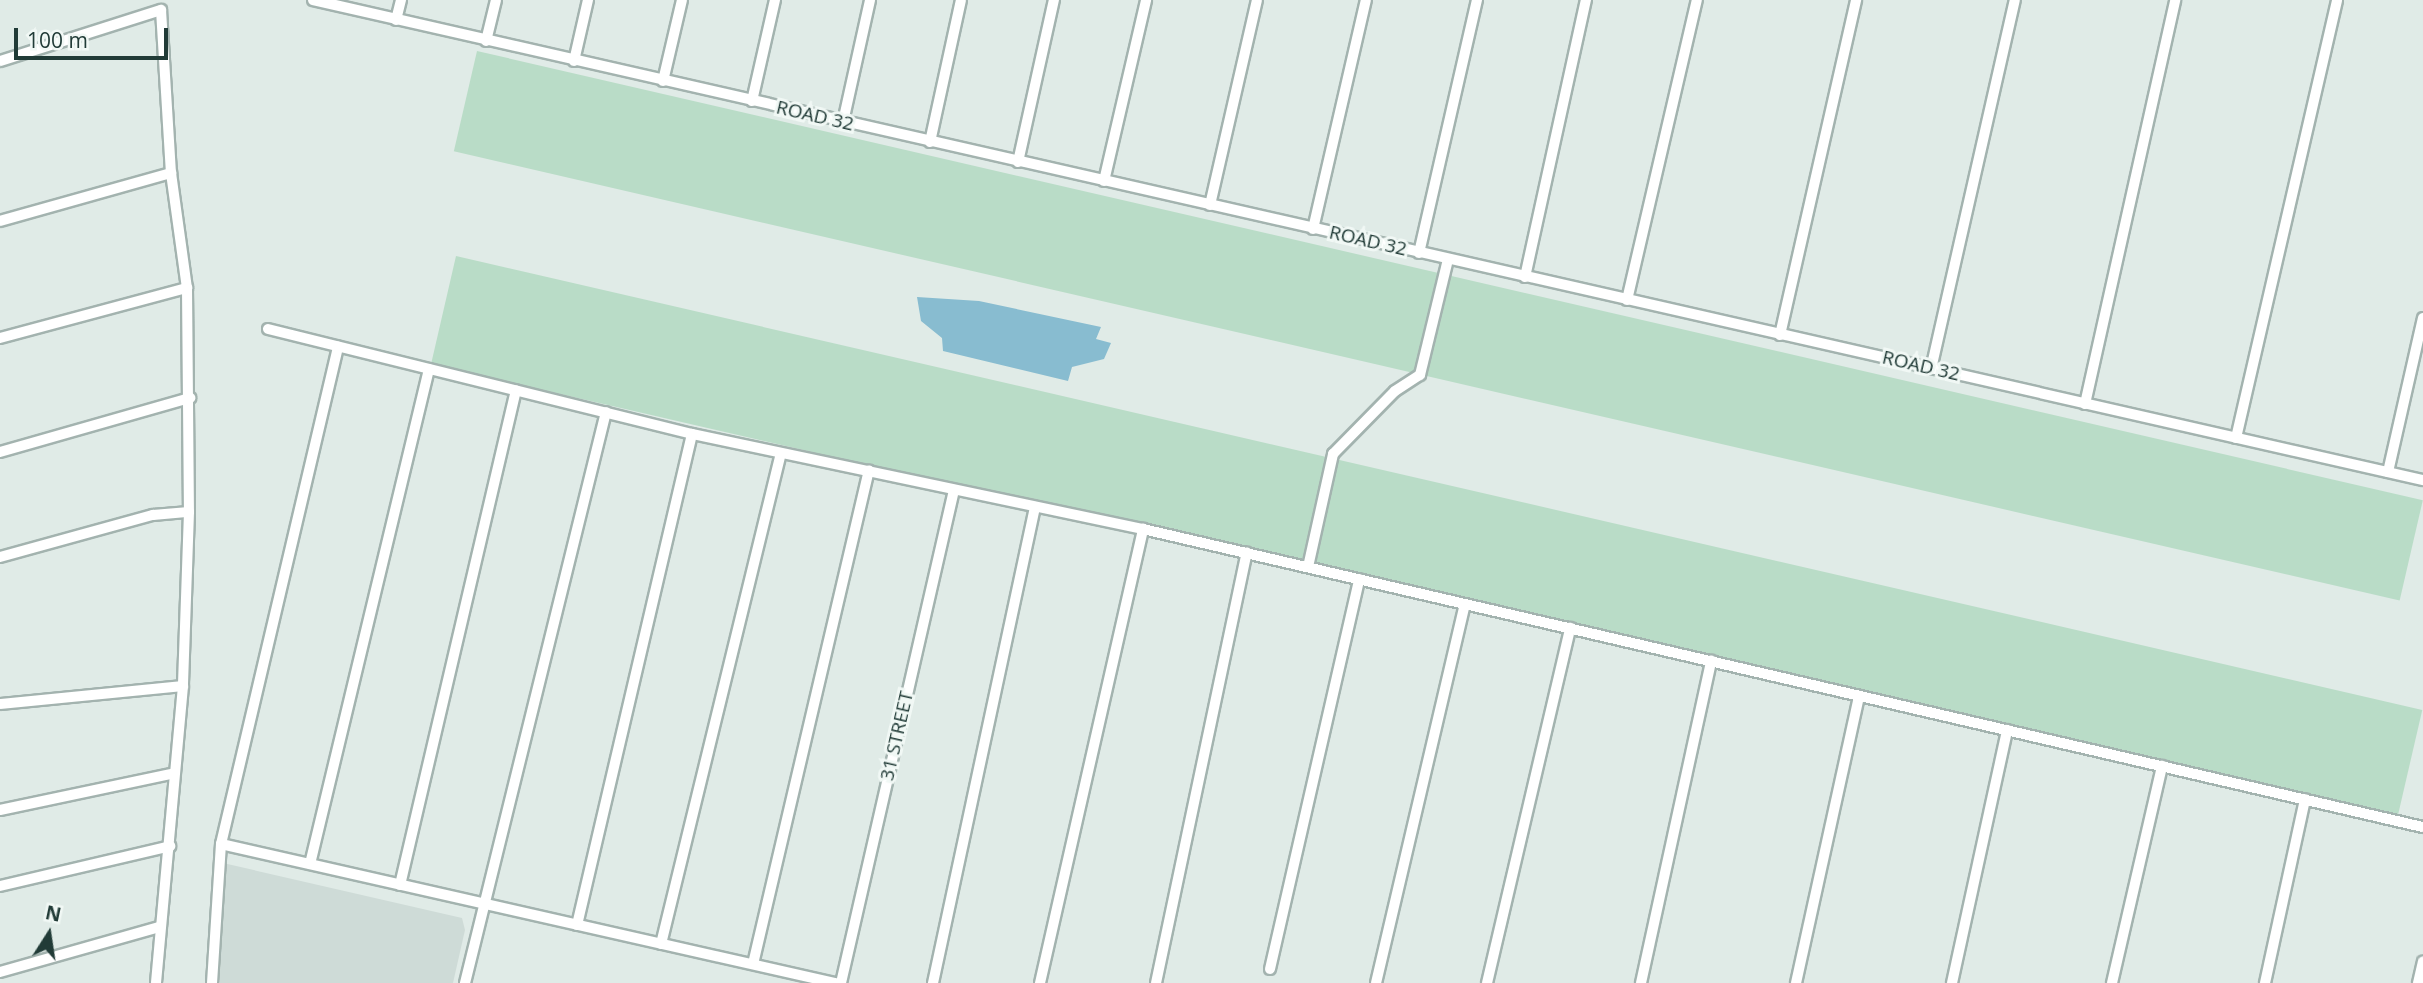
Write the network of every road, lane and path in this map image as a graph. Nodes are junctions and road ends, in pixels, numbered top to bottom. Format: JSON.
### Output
{"nodes":[{"id":1,"x":313,"y":0,"type":"edge"},
{"id":2,"x":401,"y":0,"type":"edge"},
{"id":3,"x":496,"y":0,"type":"edge"},
{"id":4,"x":588,"y":0,"type":"edge"},
{"id":5,"x":682,"y":0,"type":"edge"},
{"id":6,"x":775,"y":0,"type":"edge"},
{"id":7,"x":870,"y":0,"type":"edge"},
{"id":8,"x":961,"y":0,"type":"edge"},
{"id":9,"x":1055,"y":0,"type":"edge"},
{"id":10,"x":1146,"y":0,"type":"edge"},
{"id":11,"x":1257,"y":0,"type":"edge"},
{"id":12,"x":1366,"y":0,"type":"edge"},
{"id":13,"x":1477,"y":0,"type":"edge"},
{"id":14,"x":1586,"y":0,"type":"edge"},
{"id":15,"x":1697,"y":0,"type":"edge"},
{"id":16,"x":1856,"y":0,"type":"edge"},
{"id":17,"x":2015,"y":0,"type":"edge"},
{"id":18,"x":2175,"y":0,"type":"edge"},
{"id":19,"x":2337,"y":0,"type":"edge"},
{"id":20,"x":161,"y":5,"type":"edge"},
{"id":21,"x":396,"y":20,"type":"junction"},
{"id":22,"x":486,"y":41,"type":"junction"},
{"id":23,"x":0,"y":61,"type":"edge"},
{"id":24,"x":574,"y":61,"type":"junction"},
{"id":25,"x":663,"y":81,"type":"junction"},
{"id":26,"x":752,"y":101,"type":"junction"},
{"id":27,"x":843,"y":122,"type":"junction"},
{"id":28,"x":930,"y":142,"type":"junction"},
{"id":29,"x":1018,"y":162,"type":"junction"},
{"id":30,"x":171,"y":173,"type":"junction"},
{"id":31,"x":1104,"y":181,"type":"junction"},
{"id":32,"x":1210,"y":205,"type":"junction"},
{"id":33,"x":0,"y":221,"type":"edge"},
{"id":34,"x":1313,"y":229,"type":"junction"},
{"id":35,"x":1419,"y":253,"type":"junction"},
{"id":36,"x":1448,"y":259,"type":"junction"},
{"id":37,"x":1525,"y":276,"type":"junction"},
{"id":38,"x":187,"y":288,"type":"junction"},
{"id":39,"x":1627,"y":300,"type":"junction"},
{"id":40,"x":2423,"y":318,"type":"edge"},
{"id":41,"x":268,"y":330,"type":"dead end"},
{"id":42,"x":1780,"y":335,"type":"junction"},
{"id":43,"x":0,"y":338,"type":"edge"},
{"id":44,"x":338,"y":346,"type":"junction"},
{"id":45,"x":429,"y":369,"type":"junction"},
{"id":46,"x":1931,"y":369,"type":"junction"},
{"id":47,"x":516,"y":390,"type":"junction"},
{"id":48,"x":190,"y":398,"type":"junction"},
{"id":49,"x":2085,"y":404,"type":"junction"},
{"id":50,"x":606,"y":412,"type":"junction"},
{"id":51,"x":692,"y":433,"type":"junction"},
{"id":52,"x":2236,"y":438,"type":"junction"},
{"id":53,"x":0,"y":452,"type":"edge"},
{"id":54,"x":781,"y":453,"type":"junction"},
{"id":55,"x":869,"y":470,"type":"junction"},
{"id":56,"x":2388,"y":472,"type":"junction"},
{"id":57,"x":2423,"y":480,"type":"edge"},
{"id":58,"x":954,"y":489,"type":"junction"},
{"id":59,"x":1035,"y":506,"type":"junction"},
{"id":60,"x":189,"y":512,"type":"junction"},
{"id":61,"x":1143,"y":529,"type":"junction"},
{"id":62,"x":1247,"y":553,"type":"junction"},
{"id":63,"x":0,"y":557,"type":"edge"},
{"id":64,"x":1308,"y":567,"type":"junction"},
{"id":65,"x":1359,"y":579,"type":"junction"},
{"id":66,"x":1465,"y":604,"type":"junction"},
{"id":67,"x":1570,"y":628,"type":"junction"},
{"id":68,"x":1711,"y":661,"type":"junction"},
{"id":69,"x":183,"y":686,"type":"junction"},
{"id":70,"x":1859,"y":696,"type":"junction"},
{"id":71,"x":0,"y":704,"type":"edge"},
{"id":72,"x":2007,"y":730,"type":"junction"},
{"id":73,"x":2162,"y":766,"type":"junction"},
{"id":74,"x":171,"y":774,"type":"junction"},
{"id":75,"x":2305,"y":799,"type":"junction"},
{"id":76,"x":0,"y":810,"type":"edge"},
{"id":77,"x":2423,"y":827,"type":"edge"},
{"id":78,"x":221,"y":844,"type":"junction"},
{"id":79,"x":170,"y":846,"type":"junction"},
{"id":80,"x":310,"y":864,"type":"junction"},
{"id":81,"x":400,"y":885,"type":"junction"},
{"id":82,"x":0,"y":886,"type":"edge"},
{"id":83,"x":483,"y":903,"type":"junction"},
{"id":84,"x":577,"y":925,"type":"junction"},
{"id":85,"x":159,"y":927,"type":"junction"},
{"id":86,"x":662,"y":944,"type":"junction"},
{"id":87,"x":2423,"y":962,"type":"edge"},
{"id":88,"x":753,"y":964,"type":"junction"},
{"id":89,"x":1270,"y":969,"type":"dead end"},
{"id":90,"x":0,"y":972,"type":"edge"},
{"id":91,"x":156,"y":983,"type":"edge"},
{"id":92,"x":212,"y":983,"type":"edge"},
{"id":93,"x":465,"y":983,"type":"edge"},
{"id":94,"x":835,"y":983,"type":"edge"},
{"id":95,"x":841,"y":983,"type":"edge"},
{"id":96,"x":933,"y":983,"type":"edge"},
{"id":97,"x":1040,"y":983,"type":"edge"},
{"id":98,"x":1156,"y":983,"type":"edge"},
{"id":99,"x":1376,"y":983,"type":"edge"},
{"id":100,"x":1488,"y":983,"type":"edge"},
{"id":101,"x":1640,"y":983,"type":"edge"},
{"id":102,"x":1796,"y":983,"type":"edge"},
{"id":103,"x":1952,"y":983,"type":"edge"},
{"id":104,"x":2112,"y":983,"type":"edge"},
{"id":105,"x":2266,"y":983,"type":"edge"},
{"id":106,"x":2418,"y":983,"type":"edge"}],
"edges":[{"from":1,"to":21,"type":"street","name":"ROAD 32"},
{"from":2,"to":21,"type":"street"},
{"from":3,"to":22,"type":"street"},
{"from":4,"to":24,"type":"street"},
{"from":5,"to":25,"type":"street"},
{"from":6,"to":26,"type":"street"},
{"from":7,"to":27,"type":"street"},
{"from":8,"to":28,"type":"street"},
{"from":9,"to":29,"type":"street"},
{"from":10,"to":31,"type":"street"},
{"from":11,"to":32,"type":"street"},
{"from":12,"to":34,"type":"street"},
{"from":13,"to":35,"type":"street"},
{"from":14,"to":37,"type":"street"},
{"from":15,"to":39,"type":"street"},
{"from":16,"to":42,"type":"street"},
{"from":17,"to":46,"type":"street"},
{"from":18,"to":49,"type":"street"},
{"from":19,"to":52,"type":"street"},
{"from":20,"to":23,"type":"street"},
{"from":20,"to":30,"type":"street"},
{"from":21,"to":22,"type":"street","name":"ROAD 32"},
{"from":22,"to":24,"type":"street","name":"ROAD 32"},
{"from":24,"to":25,"type":"street","name":"ROAD 32"},
{"from":25,"to":26,"type":"street","name":"ROAD 32"},
{"from":26,"to":27,"type":"street","name":"ROAD 32"},
{"from":27,"to":28,"type":"street","name":"ROAD 32"},
{"from":28,"to":29,"type":"street","name":"ROAD 32"},
{"from":29,"to":31,"type":"street","name":"ROAD 32"},
{"from":30,"to":33,"type":"street"},
{"from":30,"to":38,"type":"street"},
{"from":31,"to":32,"type":"street","name":"ROAD 32"},
{"from":32,"to":34,"type":"street","name":"ROAD 32"},
{"from":34,"to":35,"type":"street","name":"ROAD 32"},
{"from":35,"to":36,"type":"street","name":"ROAD 32"},
{"from":36,"to":37,"type":"street","name":"ROAD 32"},
{"from":36,"to":64,"type":"street"},
{"from":37,"to":39,"type":"street","name":"ROAD 32"},
{"from":38,"to":43,"type":"street"},
{"from":38,"to":48,"type":"street"},
{"from":39,"to":42,"type":"street","name":"ROAD 32"},
{"from":40,"to":56,"type":"street"},
{"from":41,"to":44,"type":"street"},
{"from":42,"to":46,"type":"street","name":"ROAD 32"},
{"from":44,"to":45,"type":"street"},
{"from":44,"to":78,"type":"street"},
{"from":45,"to":47,"type":"street"},
{"from":45,"to":80,"type":"street"},
{"from":46,"to":49,"type":"street","name":"ROAD 32"},
{"from":47,"to":50,"type":"street"},
{"from":47,"to":81,"type":"street"},
{"from":48,"to":53,"type":"street"},
{"from":48,"to":60,"type":"street"},
{"from":49,"to":52,"type":"street","name":"ROAD 32"},
{"from":50,"to":51,"type":"street"},
{"from":50,"to":83,"type":"street"},
{"from":51,"to":54,"type":"street"},
{"from":51,"to":84,"type":"street"},
{"from":52,"to":56,"type":"street","name":"ROAD 32"},
{"from":54,"to":55,"type":"street"},
{"from":54,"to":86,"type":"street"},
{"from":55,"to":58,"type":"street"},
{"from":55,"to":88,"type":"street"},
{"from":56,"to":57,"type":"street","name":"ROAD 32"},
{"from":58,"to":59,"type":"street"},
{"from":58,"to":95,"type":"street","name":"31 STREET"},
{"from":59,"to":61,"type":"street"},
{"from":59,"to":96,"type":"street"},
{"from":60,"to":63,"type":"street"},
{"from":60,"to":69,"type":"street"},
{"from":61,"to":62,"type":"street"},
{"from":61,"to":97,"type":"street"},
{"from":62,"to":64,"type":"street"},
{"from":62,"to":98,"type":"street"},
{"from":64,"to":65,"type":"street"},
{"from":65,"to":66,"type":"street"},
{"from":65,"to":89,"type":"street"},
{"from":66,"to":67,"type":"street"},
{"from":66,"to":99,"type":"street"},
{"from":67,"to":68,"type":"street"},
{"from":67,"to":100,"type":"street"},
{"from":68,"to":70,"type":"street"},
{"from":68,"to":101,"type":"street"},
{"from":69,"to":71,"type":"street"},
{"from":69,"to":74,"type":"street"},
{"from":70,"to":72,"type":"street"},
{"from":70,"to":102,"type":"street"},
{"from":72,"to":73,"type":"street"},
{"from":72,"to":103,"type":"street"},
{"from":73,"to":75,"type":"street"},
{"from":73,"to":104,"type":"street"},
{"from":74,"to":76,"type":"street"},
{"from":74,"to":79,"type":"street"},
{"from":75,"to":77,"type":"street"},
{"from":75,"to":105,"type":"street"},
{"from":78,"to":80,"type":"street"},
{"from":78,"to":92,"type":"street"},
{"from":79,"to":82,"type":"street"},
{"from":79,"to":85,"type":"street"},
{"from":80,"to":81,"type":"street"},
{"from":81,"to":83,"type":"street"},
{"from":83,"to":84,"type":"street"},
{"from":83,"to":93,"type":"street"},
{"from":84,"to":86,"type":"street"},
{"from":85,"to":90,"type":"street"},
{"from":85,"to":91,"type":"street"},
{"from":86,"to":88,"type":"street"},
{"from":87,"to":106,"type":"street"},
{"from":88,"to":94,"type":"street"}]}
